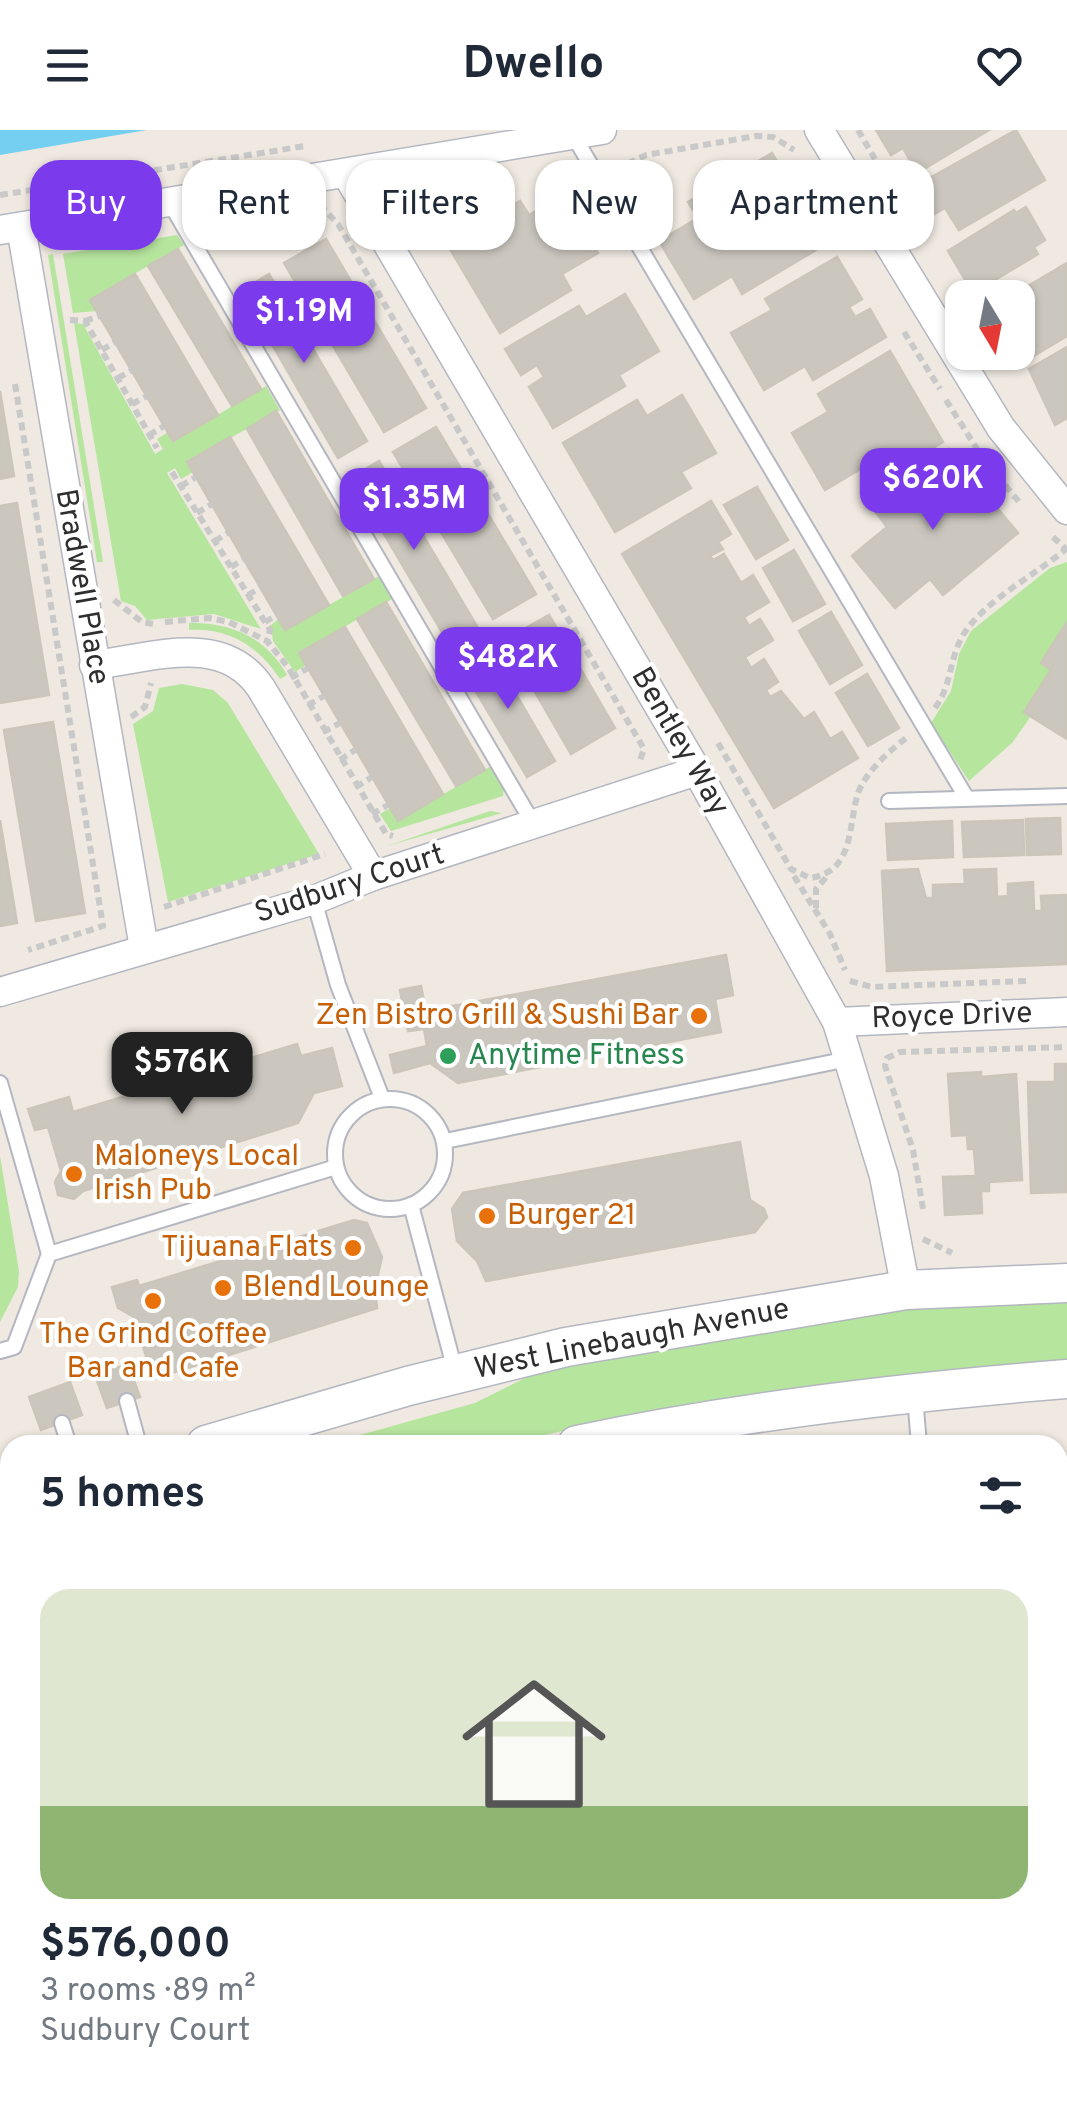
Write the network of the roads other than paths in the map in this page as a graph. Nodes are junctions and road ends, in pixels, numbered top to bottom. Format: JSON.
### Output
{"nodes":[{"id":1,"x":602,"y":130,"type":"edge"},
{"id":2,"x":820,"y":130,"type":"edge"},
{"id":3,"x":573,"y":134,"type":"junction"},
{"id":4,"x":422,"y":160,"type":"edge"},
{"id":5,"x":346,"y":173,"type":"edge"},
{"id":6,"x":170,"y":203,"type":"junction"},
{"id":7,"x":10,"y":229,"type":"edge"},
{"id":8,"x":391,"y":250,"type":"edge"},
{"id":9,"x":1067,"y":510,"type":"edge"},
{"id":10,"x":94,"y":666,"type":"junction"},
{"id":11,"x":697,"y":771,"type":"junction"},
{"id":12,"x":1067,"y":796,"type":"edge"},
{"id":13,"x":966,"y":798,"type":"junction"},
{"id":14,"x":890,"y":801,"type":"dead end"},
{"id":15,"x":534,"y":825,"type":"junction"},
{"id":16,"x":373,"y":876,"type":"junction"},
{"id":17,"x":314,"y":900,"type":"junction"},
{"id":18,"x":144,"y":948,"type":"junction"},
{"id":19,"x":0,"y":992,"type":"edge"},
{"id":20,"x":1067,"y":1012,"type":"edge"},
{"id":21,"x":837,"y":1022,"type":"junction"},
{"id":22,"x":848,"y":1059,"type":"junction"},
{"id":23,"x":0,"y":1083,"type":"edge"},
{"id":24,"x":382,"y":1098,"type":"junction"},
{"id":25,"x":445,"y":1141,"type":"junction"},
{"id":26,"x":336,"y":1166,"type":"junction"},
{"id":27,"x":411,"y":1205,"type":"junction"},
{"id":28,"x":49,"y":1254,"type":"junction"},
{"id":29,"x":1067,"y":1283,"type":"edge"},
{"id":30,"x":906,"y":1290,"type":"junction"},
{"id":31,"x":0,"y":1351,"type":"edge"},
{"id":32,"x":456,"y":1374,"type":"junction"},
{"id":33,"x":1067,"y":1380,"type":"edge"},
{"id":34,"x":914,"y":1391,"type":"junction"},
{"id":35,"x":127,"y":1401,"type":"dead end"},
{"id":36,"x":62,"y":1423,"type":"dead end"},
{"id":37,"x":66,"y":1435,"type":"edge"},
{"id":38,"x":136,"y":1435,"type":"edge"},
{"id":39,"x":241,"y":1435,"type":"edge"},
{"id":40,"x":629,"y":1435,"type":"edge"},
{"id":41,"x":918,"y":1435,"type":"edge"}],
"edges":[{"from":1,"to":3,"type":"street"},
{"from":2,"to":9,"type":"street"},
{"from":3,"to":4,"type":"street"},
{"from":3,"to":13,"type":"lane"},
{"from":5,"to":6,"type":"street"},
{"from":6,"to":7,"type":"street"},
{"from":6,"to":15,"type":"lane"},
{"from":7,"to":10,"type":"street","name":"Bradwell Place"},
{"from":8,"to":11,"type":"street","name":"Bentley Way"},
{"from":10,"to":16,"type":"street"},
{"from":10,"to":18,"type":"street","name":"Bradwell Place"},
{"from":11,"to":15,"type":"street","name":"Sudbury Court"},
{"from":11,"to":21,"type":"street","name":"Bentley Way"},
{"from":12,"to":13,"type":"lane"},
{"from":13,"to":14,"type":"lane"},
{"from":15,"to":16,"type":"street","name":"Sudbury Court"},
{"from":16,"to":17,"type":"street","name":"Sudbury Court"},
{"from":17,"to":18,"type":"street","name":"Sudbury Court"},
{"from":17,"to":24,"type":"lane"},
{"from":18,"to":19,"type":"street","name":"Sudbury Court"},
{"from":20,"to":21,"type":"street","name":"Royce Drive"},
{"from":21,"to":22,"type":"street","name":"Bentley Way"},
{"from":22,"to":25,"type":"lane"},
{"from":22,"to":30,"type":"street","name":"Bentley Way"},
{"from":23,"to":28,"type":"lane"},
{"from":24,"to":25,"type":"lane"},
{"from":24,"to":26,"type":"lane"},
{"from":25,"to":27,"type":"lane"},
{"from":26,"to":27,"type":"lane"},
{"from":26,"to":28,"type":"lane"},
{"from":27,"to":32,"type":"lane"},
{"from":28,"to":31,"type":"lane"},
{"from":29,"to":30,"type":"main road","name":"West Linebaugh Avenue"},
{"from":30,"to":32,"type":"main road","name":"West Linebaugh Avenue"},
{"from":32,"to":39,"type":"main road","name":"West Linebaugh Avenue"},
{"from":33,"to":34,"type":"main road"},
{"from":34,"to":40,"type":"main road"},
{"from":34,"to":41,"type":"lane"},
{"from":35,"to":38,"type":"lane"},
{"from":36,"to":37,"type":"lane"}]}
